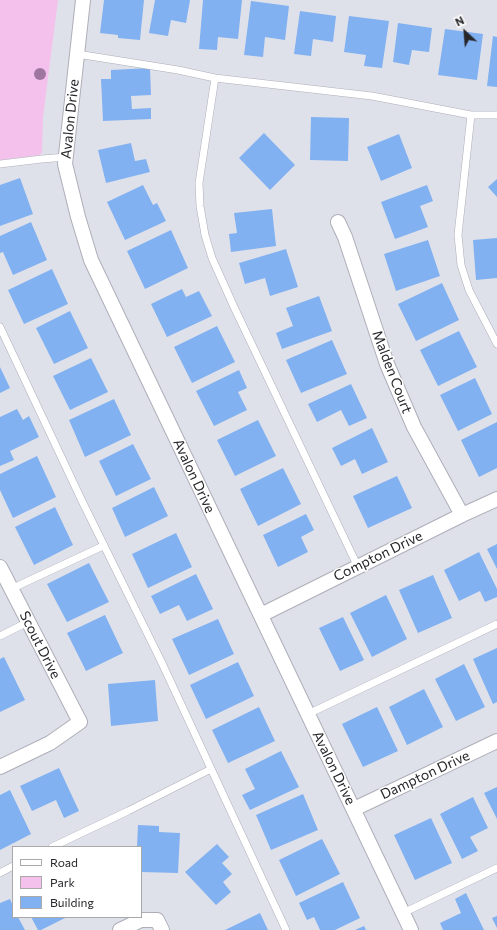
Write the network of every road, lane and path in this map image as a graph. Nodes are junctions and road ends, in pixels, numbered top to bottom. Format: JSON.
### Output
{"nodes":[{"id":1,"x":83,"y":0,"type":"edge"},
{"id":2,"x":77,"y":54,"type":"junction"},
{"id":3,"x":215,"y":78,"type":"junction"},
{"id":4,"x":471,"y":115,"type":"junction"},
{"id":5,"x":497,"y":115,"type":"edge"},
{"id":6,"x":66,"y":157,"type":"junction"},
{"id":7,"x":0,"y":164,"type":"edge"},
{"id":8,"x":338,"y":222,"type":"dead end"},
{"id":9,"x":0,"y":327,"type":"edge"},
{"id":10,"x":497,"y":344,"type":"edge"},
{"id":11,"x":497,"y":499,"type":"edge"},
{"id":12,"x":462,"y":515,"type":"junction"},
{"id":13,"x":103,"y":546,"type":"junction"},
{"id":14,"x":358,"y":567,"type":"junction"},
{"id":15,"x":0,"y":568,"type":"edge"},
{"id":16,"x":11,"y":589,"type":"junction"},
{"id":17,"x":260,"y":615,"type":"junction"},
{"id":18,"x":28,"y":622,"type":"junction"},
{"id":19,"x":497,"y":624,"type":"edge"},
{"id":20,"x":0,"y":636,"type":"edge"},
{"id":21,"x":308,"y":714,"type":"junction"},
{"id":22,"x":497,"y":742,"type":"edge"},
{"id":23,"x":0,"y":767,"type":"edge"},
{"id":24,"x":211,"y":769,"type":"junction"},
{"id":25,"x":354,"y":810,"type":"junction"},
{"id":26,"x":54,"y":846,"type":"edge"},
{"id":27,"x":12,"y":867,"type":"edge"},
{"id":28,"x":497,"y":868,"type":"edge"},
{"id":29,"x":0,"y":873,"type":"edge"},
{"id":30,"x":403,"y":914,"type":"junction"},
{"id":31,"x":159,"y":925,"type":"edge"},
{"id":32,"x":120,"y":930,"type":"edge"},
{"id":33,"x":286,"y":930,"type":"edge"},
{"id":34,"x":410,"y":930,"type":"edge"}],
"edges":[{"from":1,"to":2,"type":"street","name":"Avalon Drive"},
{"from":2,"to":3,"type":"lane"},
{"from":2,"to":6,"type":"street","name":"Avalon Drive"},
{"from":3,"to":4,"type":"lane"},
{"from":3,"to":14,"type":"lane"},
{"from":4,"to":5,"type":"lane"},
{"from":4,"to":10,"type":"lane"},
{"from":6,"to":7,"type":"lane"},
{"from":6,"to":17,"type":"street","name":"Avalon Drive"},
{"from":8,"to":12,"type":"street","name":"Malden Court"},
{"from":9,"to":13,"type":"lane"},
{"from":11,"to":12,"type":"street","name":"Compton Drive"},
{"from":12,"to":14,"type":"street","name":"Compton Drive"},
{"from":13,"to":16,"type":"lane"},
{"from":13,"to":24,"type":"lane"},
{"from":14,"to":17,"type":"street","name":"Compton Drive"},
{"from":15,"to":16,"type":"street","name":"Scout Drive"},
{"from":16,"to":18,"type":"street","name":"Scout Drive"},
{"from":17,"to":21,"type":"street","name":"Avalon Drive"},
{"from":18,"to":20,"type":"lane"},
{"from":18,"to":23,"type":"street","name":"Scout Drive"},
{"from":19,"to":21,"type":"lane"},
{"from":21,"to":25,"type":"street","name":"Avalon Drive"},
{"from":22,"to":25,"type":"street","name":"Dampton Drive"},
{"from":24,"to":26,"type":"lane"},
{"from":24,"to":33,"type":"lane"},
{"from":25,"to":30,"type":"street","name":"Avalon Drive"},
{"from":27,"to":29,"type":"lane"},
{"from":28,"to":30,"type":"lane"},
{"from":30,"to":34,"type":"street","name":"Avalon Drive"},
{"from":31,"to":32,"type":"street"}]}
